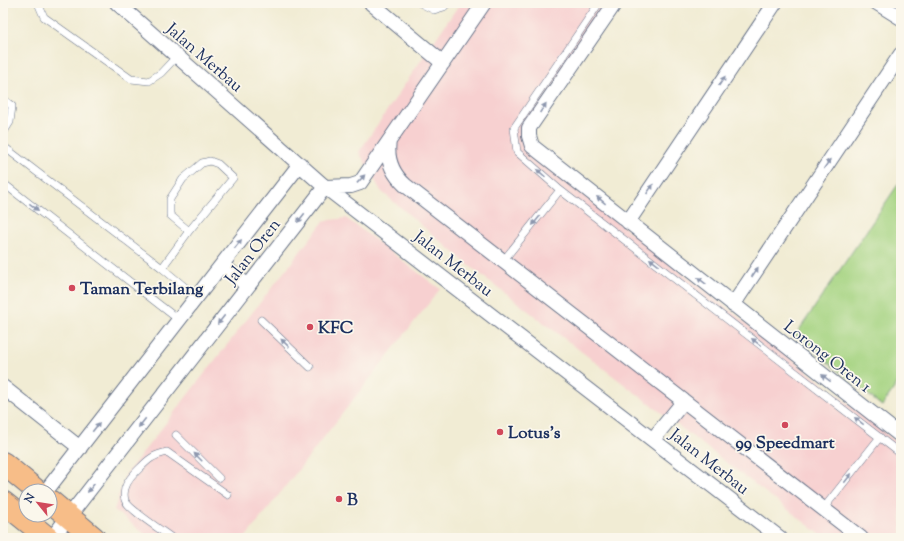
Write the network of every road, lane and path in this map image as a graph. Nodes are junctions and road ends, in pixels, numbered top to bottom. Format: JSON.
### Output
{"nodes":[{"id":1,"x":38,"y":3,"type":"edge"},
{"id":2,"x":117,"y":3,"type":"edge"},
{"id":3,"x":371,"y":3,"type":"edge"},
{"id":4,"x":420,"y":3,"type":"edge"},
{"id":5,"x":448,"y":3,"type":"edge"},
{"id":6,"x":484,"y":3,"type":"edge"},
{"id":7,"x":599,"y":3,"type":"edge"},
{"id":8,"x":615,"y":3,"type":"edge"},
{"id":9,"x":774,"y":3,"type":"edge"},
{"id":10,"x":877,"y":3,"type":"edge"},
{"id":11,"x":901,"y":18,"type":"edge"},
{"id":12,"x":901,"y":54,"type":"edge"},
{"id":13,"x":177,"y":56,"type":"junction"},
{"id":14,"x":443,"y":63,"type":"junction"},
{"id":15,"x":3,"y":99,"type":"edge"},
{"id":16,"x":3,"y":132,"type":"edge"},
{"id":17,"x":390,"y":141,"type":"junction"},
{"id":18,"x":3,"y":146,"type":"edge"},
{"id":19,"x":300,"y":164,"type":"junction"},
{"id":20,"x":3,"y":183,"type":"edge"},
{"id":21,"x":325,"y":187,"type":"junction"},
{"id":22,"x":560,"y":190,"type":"junction"},
{"id":23,"x":628,"y":222,"type":"junction"},
{"id":24,"x":189,"y":231,"type":"junction"},
{"id":25,"x":503,"y":261,"type":"junction"},
{"id":26,"x":222,"y":265,"type":"junction"},
{"id":27,"x":162,"y":268,"type":"junction"},
{"id":28,"x":248,"y":286,"type":"junction"},
{"id":29,"x":197,"y":297,"type":"junction"},
{"id":30,"x":733,"y":305,"type":"junction"},
{"id":31,"x":179,"y":320,"type":"junction"},
{"id":32,"x":261,"y":320,"type":"dead end"},
{"id":33,"x":310,"y":367,"type":"dead end"},
{"id":34,"x":3,"y":387,"type":"edge"},
{"id":35,"x":684,"y":401,"type":"junction"},
{"id":36,"x":176,"y":435,"type":"dead end"},
{"id":37,"x":901,"y":436,"type":"edge"},
{"id":38,"x":880,"y":437,"type":"junction"},
{"id":39,"x":653,"y":439,"type":"junction"},
{"id":40,"x":80,"y":448,"type":"junction"},
{"id":41,"x":901,"y":454,"type":"edge"},
{"id":42,"x":3,"y":463,"type":"edge"},
{"id":43,"x":220,"y":478,"type":"dead end"},
{"id":44,"x":28,"y":483,"type":"edge"},
{"id":45,"x":52,"y":483,"type":"edge"},
{"id":46,"x":228,"y":495,"type":"dead end"},
{"id":47,"x":3,"y":502,"type":"edge"},
{"id":48,"x":58,"y":507,"type":"edge"},
{"id":49,"x":823,"y":509,"type":"junction"},
{"id":50,"x":18,"y":512,"type":"edge"},
{"id":51,"x":69,"y":516,"type":"junction"},
{"id":52,"x":32,"y":523,"type":"edge"},
{"id":53,"x":48,"y":538,"type":"edge"},
{"id":54,"x":52,"y":538,"type":"edge"},
{"id":55,"x":94,"y":538,"type":"edge"},
{"id":56,"x":172,"y":538,"type":"edge"},
{"id":57,"x":780,"y":538,"type":"edge"},
{"id":58,"x":861,"y":538,"type":"edge"}],
"edges":[{"from":1,"to":13,"type":"lane"},
{"from":2,"to":13,"type":"street","name":"Jalan Merbau"},
{"from":3,"to":14,"type":"street"},
{"from":4,"to":5,"type":"lane"},
{"from":6,"to":14,"type":"street"},
{"from":22,"to":7,"type":"lane","one_way":true},
{"from":23,"to":8,"type":"street","name":"Lorong Oren 1","one_way":true},
{"from":23,"to":9,"type":"street","one_way":true},
{"from":10,"to":11,"type":"street"},
{"from":30,"to":12,"type":"street","one_way":true},
{"from":13,"to":19,"type":"street","name":"Jalan Merbau"},
{"from":14,"to":17,"type":"street"},
{"from":15,"to":16,"type":"lane"},
{"from":21,"to":17,"type":"street","one_way":true},
{"from":17,"to":25,"type":"street","name":"Jalan Merbau"},
{"from":18,"to":27,"type":"lane"},
{"from":19,"to":21,"type":"street","name":"Jalan Merbau"},
{"from":26,"to":19,"type":"street","name":"Jalan Oren","one_way":true},
{"from":20,"to":31,"type":"lane","one_way":true},
{"from":21,"to":28,"type":"street","name":"Jalan Oren","one_way":true},
{"from":21,"to":39,"type":"street","name":"Jalan Merbau"},
{"from":22,"to":25,"type":"lane","one_way":true},
{"from":38,"to":22,"type":"lane","one_way":true},
{"from":30,"to":23,"type":"street","name":"Lorong Oren 1","one_way":true},
{"from":24,"to":24,"type":"lane"},
{"from":24,"to":27,"type":"lane"},
{"from":25,"to":35,"type":"street","name":"Jalan Merbau"},
{"from":26,"to":28,"type":"street"},
{"from":26,"to":29,"type":"street","name":"Jalan Oren"},
{"from":27,"to":29,"type":"lane"},
{"from":28,"to":51,"type":"street","name":"Jalan Oren","one_way":true},
{"from":29,"to":31,"type":"street","name":"Jalan Oren"},
{"from":37,"to":30,"type":"street","name":"Lorong Oren 1","one_way":true},
{"from":40,"to":31,"type":"street","name":"Jalan Oren","one_way":true},
{"from":33,"to":32,"type":"lane","one_way":true},
{"from":34,"to":40,"type":"street"},
{"from":35,"to":39,"type":"street"},
{"from":35,"to":49,"type":"street","name":"Jalan Merbau"},
{"from":43,"to":36,"type":"lane","one_way":true},
{"from":38,"to":41,"type":"lane"},
{"from":49,"to":38,"type":"lane","one_way":true},
{"from":39,"to":57,"type":"street","name":"Jalan Merbau"},
{"from":40,"to":45,"type":"street","name":"Jalan Oren"},
{"from":42,"to":44,"type":"main road"},
{"from":46,"to":56,"type":"lane"},
{"from":47,"to":50,"type":"main road"},
{"from":48,"to":51,"type":"main road"},
{"from":49,"to":58,"type":"street","name":"Jalan Merbau"},
{"from":51,"to":54,"type":"street","name":"Jalan Oren"},
{"from":51,"to":55,"type":"main road"},
{"from":52,"to":53,"type":"main road"}]}
